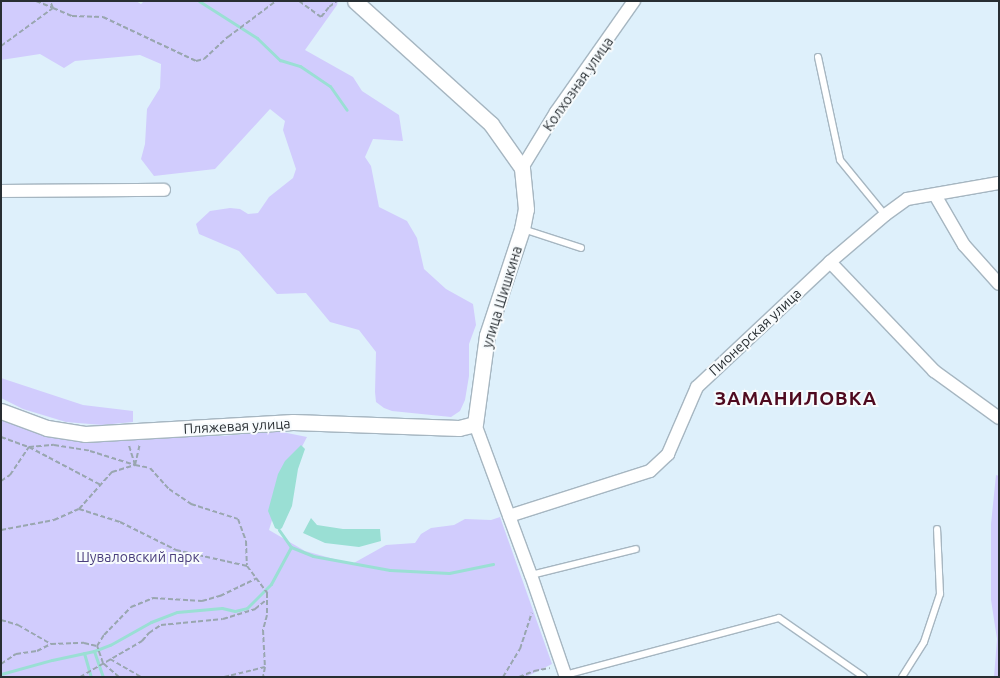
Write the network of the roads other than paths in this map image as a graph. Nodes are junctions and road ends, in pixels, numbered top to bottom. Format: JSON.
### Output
{"nodes":[{"id":1,"x":355,"y":1,"type":"edge"},
{"id":2,"x":634,"y":1,"type":"edge"},
{"id":3,"x":818,"y":57,"type":"dead end"},
{"id":4,"x":522,"y":168,"type":"junction"},
{"id":5,"x":999,"y":183,"type":"edge"},
{"id":6,"x":164,"y":190,"type":"dead end"},
{"id":7,"x":1,"y":191,"type":"edge"},
{"id":8,"x":935,"y":196,"type":"junction"},
{"id":9,"x":885,"y":215,"type":"junction"},
{"id":10,"x":522,"y":229,"type":"junction"},
{"id":11,"x":582,"y":248,"type":"dead end"},
{"id":12,"x":830,"y":262,"type":"junction"},
{"id":13,"x":999,"y":284,"type":"edge"},
{"id":14,"x":1,"y":411,"type":"edge"},
{"id":15,"x":999,"y":418,"type":"edge"},
{"id":16,"x":475,"y":424,"type":"junction"},
{"id":17,"x":509,"y":516,"type":"junction"},
{"id":18,"x":936,"y":529,"type":"dead end"},
{"id":19,"x":636,"y":549,"type":"dead end"},
{"id":20,"x":531,"y":574,"type":"junction"},
{"id":21,"x":564,"y":672,"type":"edge"},
{"id":22,"x":864,"y":677,"type":"edge"},
{"id":23,"x":902,"y":677,"type":"edge"}],
"edges":[{"from":1,"to":4,"type":"street","name":"улица Шишкина"},
{"from":2,"to":4,"type":"street","name":"Колхозная улица"},
{"from":3,"to":9,"type":"lane"},
{"from":4,"to":10,"type":"street","name":"улица Шишкина"},
{"from":5,"to":8,"type":"street","name":"Пионерская улица"},
{"from":6,"to":7,"type":"street"},
{"from":8,"to":9,"type":"street","name":"Пионерская улица"},
{"from":8,"to":13,"type":"street"},
{"from":9,"to":12,"type":"street","name":"Пионерская улица"},
{"from":10,"to":11,"type":"lane"},
{"from":10,"to":16,"type":"street","name":"улица Шишкина"},
{"from":12,"to":15,"type":"street"},
{"from":12,"to":17,"type":"street","name":"Пионерская улица"},
{"from":14,"to":16,"type":"street","name":"Пляжевая улица"},
{"from":16,"to":17,"type":"street","name":"улица Шишкина"},
{"from":17,"to":20,"type":"street","name":"улица Шишкина"},
{"from":18,"to":23,"type":"lane"},
{"from":19,"to":20,"type":"lane"},
{"from":20,"to":21,"type":"street","name":"улица Шишкина"},
{"from":21,"to":22,"type":"lane"}]}
